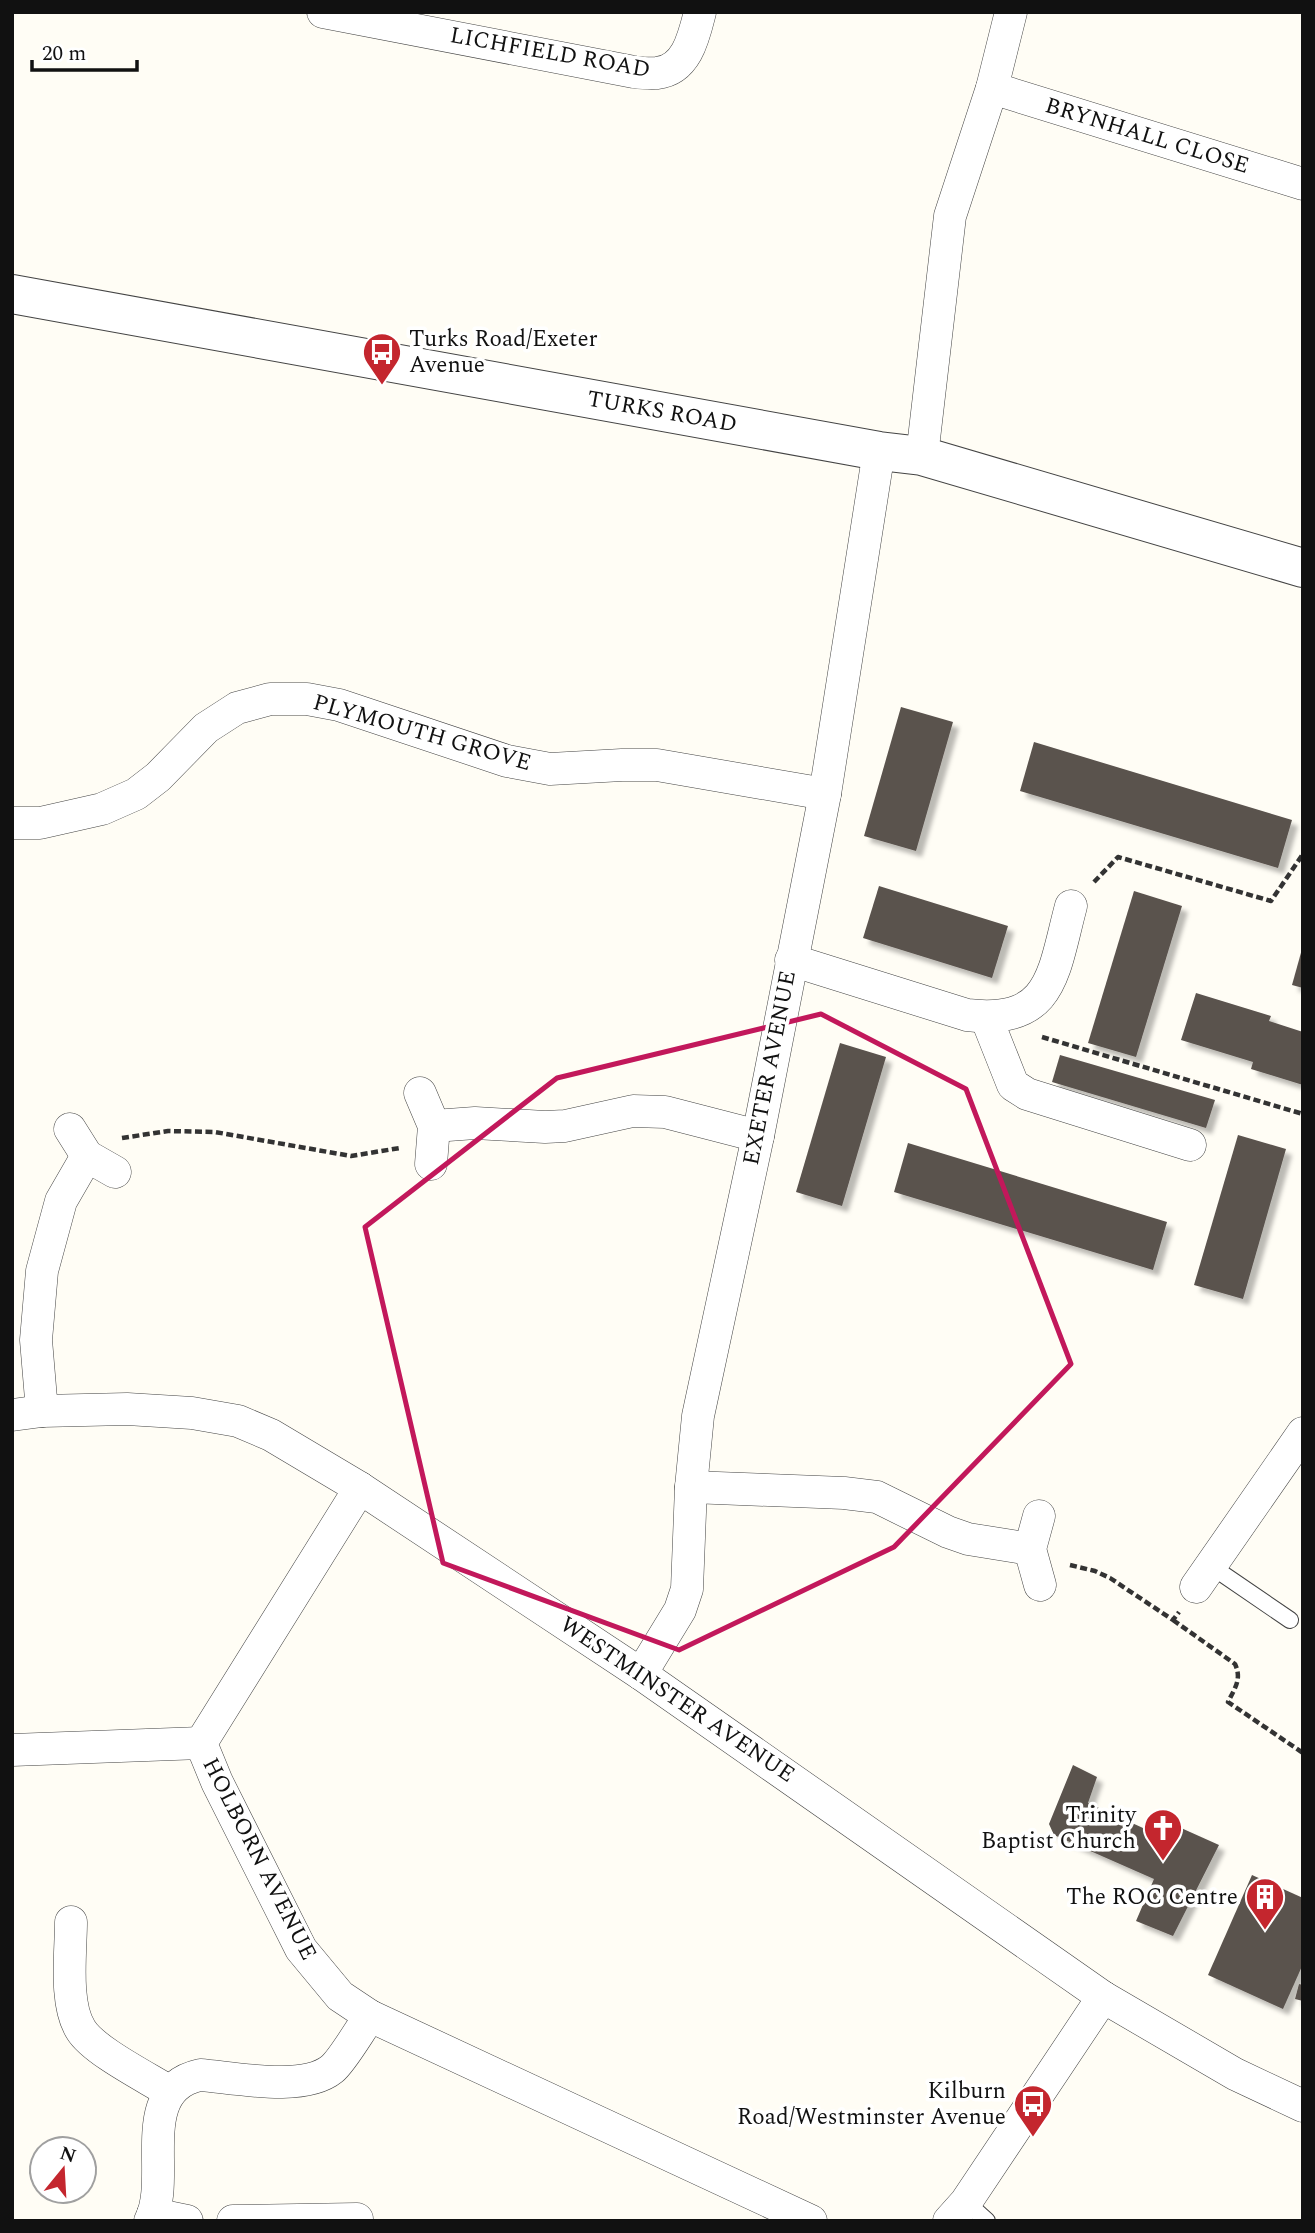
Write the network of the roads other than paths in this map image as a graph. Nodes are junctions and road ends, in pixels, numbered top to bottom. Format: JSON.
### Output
{"nodes":[{"id":1,"x":323,"y":12,"type":"edge"},
{"id":2,"x":700,"y":12,"type":"edge"},
{"id":3,"x":1011,"y":12,"type":"edge"},
{"id":4,"x":396,"y":19,"type":"edge"},
{"id":5,"x":992,"y":88,"type":"junction"},
{"id":6,"x":1303,"y":184,"type":"edge"},
{"id":7,"x":12,"y":294,"type":"edge"},
{"id":8,"x":879,"y":451,"type":"junction"},
{"id":9,"x":922,"y":456,"type":"junction"},
{"id":10,"x":1303,"y":568,"type":"edge"},
{"id":11,"x":825,"y":794,"type":"junction"},
{"id":12,"x":12,"y":823,"type":"edge"},
{"id":13,"x":1071,"y":905,"type":"road end"},
{"id":14,"x":791,"y":960,"type":"junction"},
{"id":15,"x":999,"y":1016,"type":"junction"},
{"id":16,"x":420,"y":1093,"type":"dead end"},
{"id":17,"x":71,"y":1129,"type":"dead end"},
{"id":18,"x":758,"y":1136,"type":"junction"},
{"id":19,"x":1190,"y":1145,"type":"dead end"},
{"id":20,"x":88,"y":1156,"type":"junction"},
{"id":21,"x":115,"y":1172,"type":"dead end"},
{"id":22,"x":27,"y":1413,"type":"edge"},
{"id":23,"x":1303,"y":1433,"type":"edge"},
{"id":24,"x":691,"y":1487,"type":"junction"},
{"id":25,"x":360,"y":1488,"type":"junction"},
{"id":26,"x":1039,"y":1517,"type":"dead end"},
{"id":27,"x":1204,"y":1577,"type":"joint"},
{"id":28,"x":1290,"y":1620,"type":"dead end"},
{"id":29,"x":641,"y":1674,"type":"junction"},
{"id":30,"x":201,"y":1743,"type":"junction"},
{"id":31,"x":12,"y":1750,"type":"edge"},
{"id":32,"x":71,"y":1922,"type":"dead end"},
{"id":33,"x":1103,"y":1997,"type":"junction"},
{"id":34,"x":370,"y":2016,"type":"junction"},
{"id":35,"x":170,"y":2092,"type":"junction"},
{"id":36,"x":1303,"y":2106,"type":"edge"},
{"id":37,"x":967,"y":2214,"type":"edge"},
{"id":38,"x":151,"y":2217,"type":"edge"},
{"id":39,"x":357,"y":2220,"type":"edge"},
{"id":40,"x":187,"y":2221,"type":"edge"},
{"id":41,"x":233,"y":2221,"type":"edge"},
{"id":42,"x":265,"y":2221,"type":"edge"},
{"id":43,"x":811,"y":2221,"type":"edge"}],
"edges":[{"from":1,"to":4,"type":"street","name":"LICHFIELD ROAD"},
{"from":2,"to":4,"type":"street","name":"LICHFIELD ROAD"},
{"from":3,"to":5,"type":"street"},
{"from":5,"to":6,"type":"street","name":"BRYNHALL CLOSE"},
{"from":5,"to":9,"type":"street"},
{"from":7,"to":8,"type":"street","name":"TURKS ROAD"},
{"from":8,"to":9,"type":"street","name":"TURKS ROAD"},
{"from":8,"to":11,"type":"street","name":"EXETER AVENUE"},
{"from":9,"to":10,"type":"street","name":"TURKS ROAD"},
{"from":11,"to":12,"type":"street","name":"PLYMOUTH GROVE"},
{"from":11,"to":14,"type":"street","name":"EXETER AVENUE"},
{"from":13,"to":15,"type":"street"},
{"from":14,"to":15,"type":"street"},
{"from":14,"to":18,"type":"street","name":"EXETER AVENUE"},
{"from":15,"to":19,"type":"street"},
{"from":16,"to":18,"type":"street"},
{"from":17,"to":20,"type":"street"},
{"from":18,"to":24,"type":"street","name":"EXETER AVENUE"},
{"from":20,"to":21,"type":"street"},
{"from":20,"to":22,"type":"street"},
{"from":22,"to":25,"type":"street","name":"WESTMINSTER AVENUE"},
{"from":23,"to":27,"type":"street"},
{"from":24,"to":26,"type":"street"},
{"from":24,"to":29,"type":"street","name":"EXETER AVENUE"},
{"from":25,"to":29,"type":"street","name":"WESTMINSTER AVENUE"},
{"from":25,"to":30,"type":"street","name":"HOLBORN AVENUE"},
{"from":27,"to":28,"type":"lane"},
{"from":29,"to":33,"type":"street","name":"WESTMINSTER AVENUE"},
{"from":30,"to":31,"type":"street"},
{"from":30,"to":34,"type":"street","name":"HOLBORN AVENUE"},
{"from":32,"to":35,"type":"street"},
{"from":33,"to":36,"type":"street","name":"WESTMINSTER AVENUE"},
{"from":33,"to":37,"type":"street"},
{"from":34,"to":35,"type":"street"},
{"from":34,"to":43,"type":"street","name":"HOLBORN AVENUE"},
{"from":35,"to":38,"type":"street"},
{"from":38,"to":40,"type":"street"},
{"from":39,"to":42,"type":"street"},
{"from":41,"to":42,"type":"street"}]}
